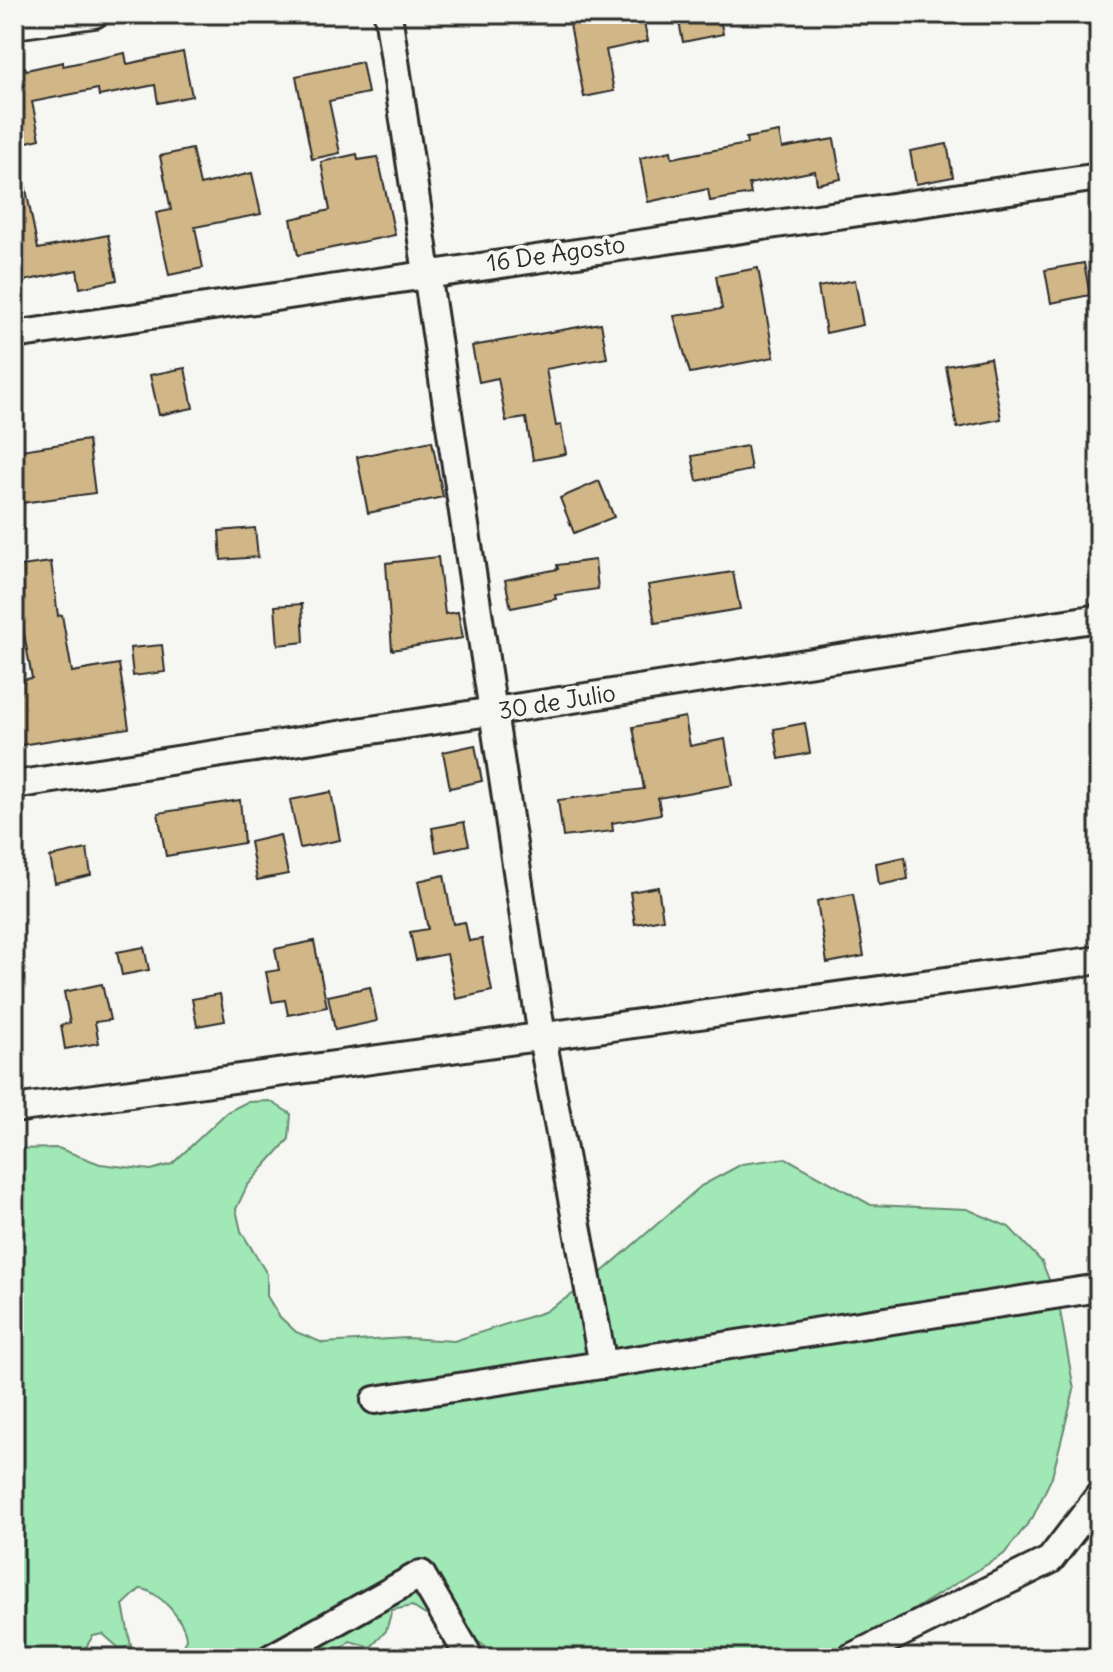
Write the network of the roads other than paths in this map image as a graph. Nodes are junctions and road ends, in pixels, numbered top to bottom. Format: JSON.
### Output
{"nodes":[{"id":1,"x":94,"y":14,"type":"edge"},
{"id":2,"x":388,"y":14,"type":"edge"},
{"id":3,"x":14,"y":25,"type":"edge"},
{"id":4,"x":1099,"y":177,"type":"edge"},
{"id":5,"x":429,"y":273,"type":"junction"},
{"id":6,"x":14,"y":335,"type":"edge"},
{"id":7,"x":1099,"y":618,"type":"edge"},
{"id":8,"x":495,"y":711,"type":"junction"},
{"id":9,"x":14,"y":785,"type":"edge"},
{"id":10,"x":1099,"y":960,"type":"edge"},
{"id":11,"x":542,"y":1037,"type":"junction"},
{"id":12,"x":14,"y":1109,"type":"edge"},
{"id":13,"x":1099,"y":1288,"type":"edge"},
{"id":14,"x":603,"y":1365,"type":"junction"},
{"id":15,"x":375,"y":1400,"type":"dead end"},
{"id":16,"x":1099,"y":1496,"type":"edge"},
{"id":17,"x":271,"y":1658,"type":"edge"},
{"id":18,"x":470,"y":1658,"type":"edge"},
{"id":19,"x":850,"y":1658,"type":"edge"}],
"edges":[{"from":1,"to":3,"type":"street"},
{"from":2,"to":5,"type":"street"},
{"from":4,"to":5,"type":"street","name":"16 De Agosto"},
{"from":5,"to":6,"type":"street","name":"16 De Agosto"},
{"from":5,"to":8,"type":"street"},
{"from":7,"to":8,"type":"street","name":"30 de Julio"},
{"from":8,"to":9,"type":"street","name":"30 de Julio"},
{"from":8,"to":11,"type":"street"},
{"from":10,"to":11,"type":"street"},
{"from":11,"to":12,"type":"street"},
{"from":11,"to":14,"type":"street"},
{"from":13,"to":14,"type":"street"},
{"from":14,"to":15,"type":"street"},
{"from":16,"to":19,"type":"street"},
{"from":17,"to":18,"type":"street"}]}
